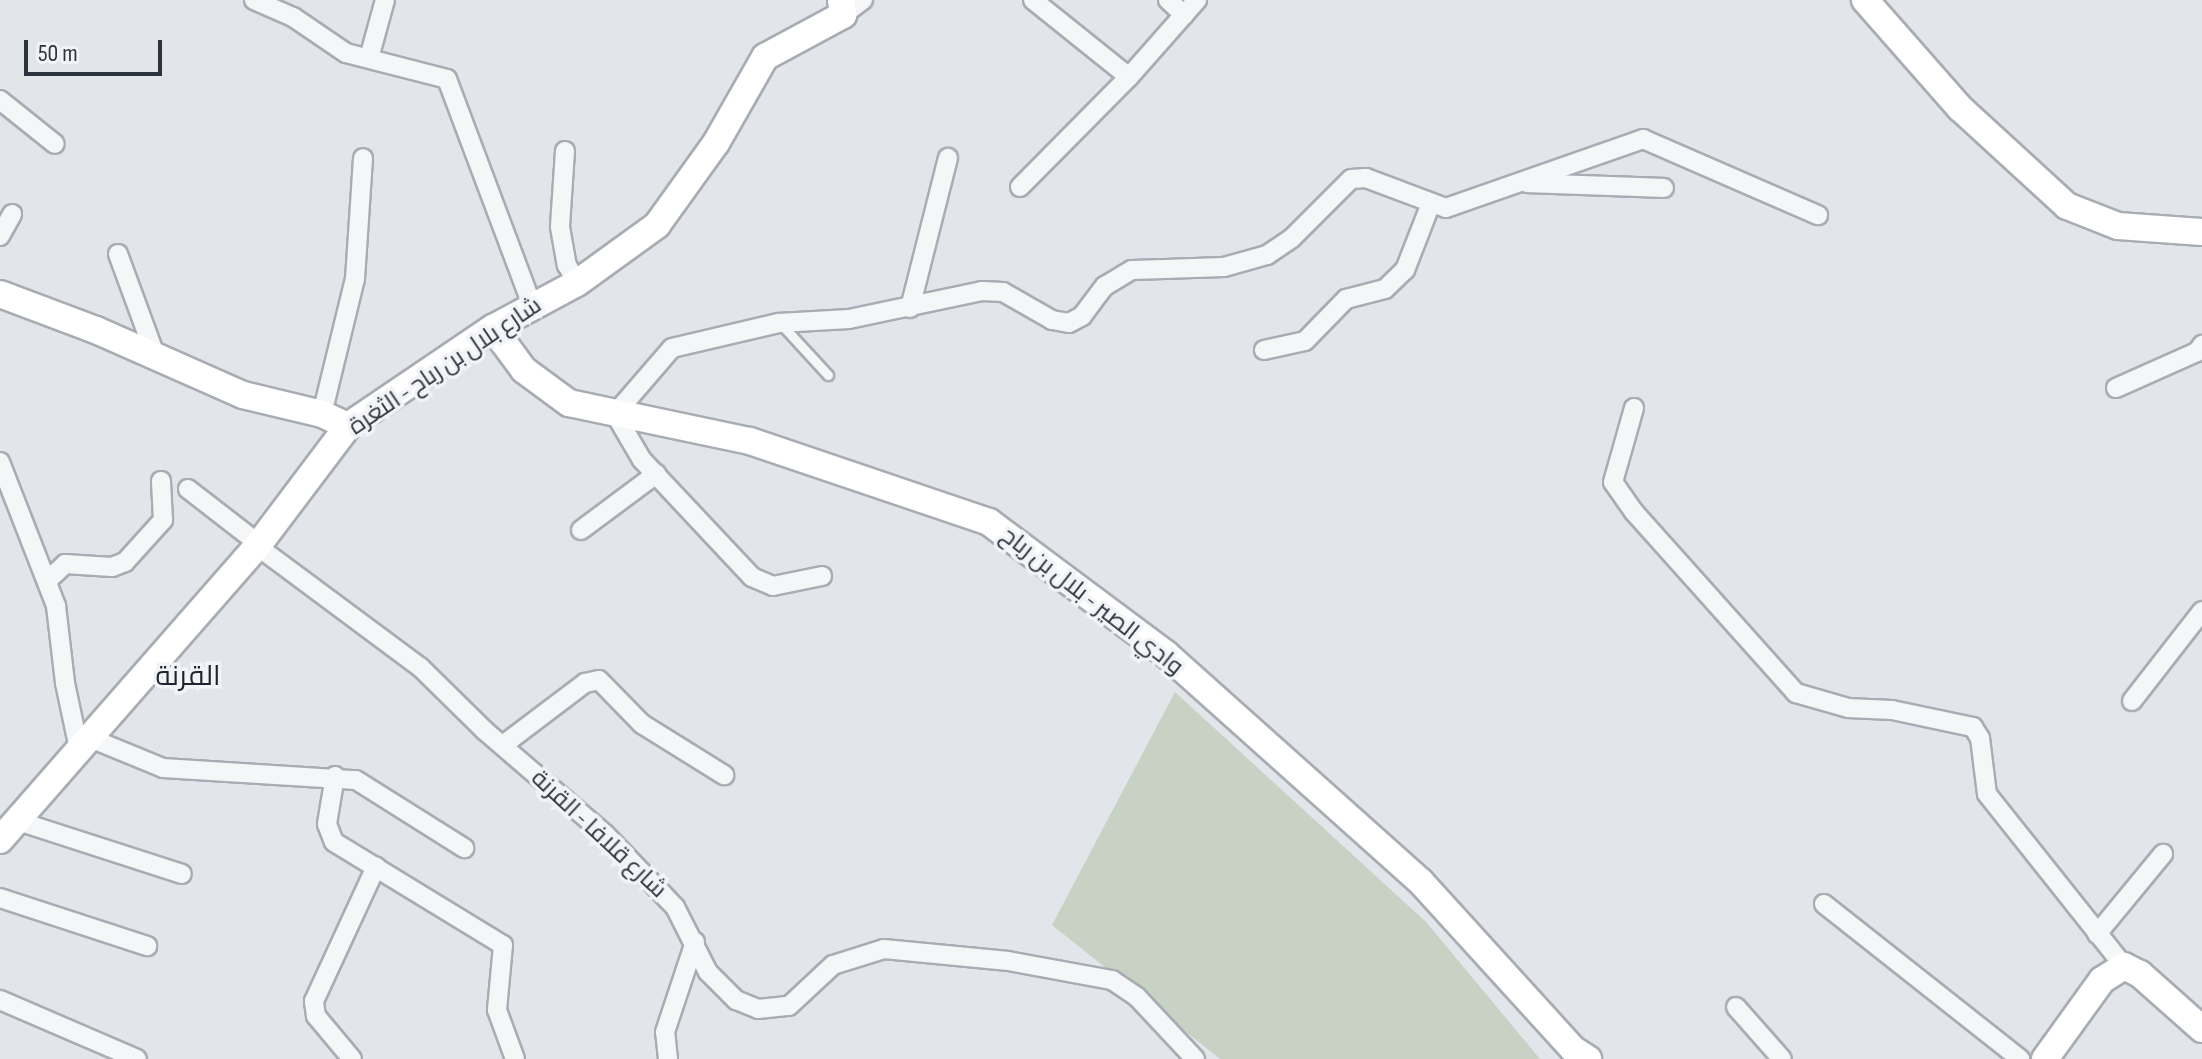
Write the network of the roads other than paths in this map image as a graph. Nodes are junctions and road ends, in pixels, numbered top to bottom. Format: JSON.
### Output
{"nodes":[{"id":1,"x":254,"y":0,"type":"edge"},
{"id":2,"x":385,"y":0,"type":"edge"},
{"id":3,"x":1034,"y":0,"type":"edge"},
{"id":4,"x":1168,"y":0,"type":"edge"},
{"id":5,"x":1197,"y":0,"type":"edge"},
{"id":6,"x":1865,"y":0,"type":"edge"},
{"id":7,"x":849,"y":5,"type":"edge"},
{"id":8,"x":1184,"y":15,"type":"junction"},
{"id":9,"x":369,"y":58,"type":"junction"},
{"id":10,"x":1129,"y":77,"type":"junction"},
{"id":11,"x":0,"y":100,"type":"edge"},
{"id":12,"x":55,"y":144,"type":"dead end"},
{"id":13,"x":565,"y":151,"type":"dead end"},
{"id":14,"x":363,"y":158,"type":"dead end"},
{"id":15,"x":948,"y":158,"type":"dead end"},
{"id":16,"x":1516,"y":182,"type":"junction"},
{"id":17,"x":1020,"y":187,"type":"dead end"},
{"id":18,"x":1664,"y":188,"type":"dead end"},
{"id":19,"x":1430,"y":206,"type":"junction"},
{"id":20,"x":12,"y":214,"type":"dead end"},
{"id":21,"x":1818,"y":215,"type":"dead end"},
{"id":22,"x":2202,"y":232,"type":"edge"},
{"id":23,"x":0,"y":236,"type":"edge"},
{"id":24,"x":118,"y":254,"type":"dead end"},
{"id":25,"x":577,"y":283,"type":"junction"},
{"id":26,"x":0,"y":294,"type":"edge"},
{"id":27,"x":532,"y":305,"type":"junction"},
{"id":28,"x":910,"y":308,"type":"junction"},
{"id":29,"x":779,"y":323,"type":"junction"},
{"id":30,"x":493,"y":328,"type":"junction"},
{"id":31,"x":2202,"y":345,"type":"edge"},
{"id":32,"x":1264,"y":350,"type":"dead end"},
{"id":33,"x":157,"y":360,"type":"junction"},
{"id":34,"x":828,"y":375,"type":"dead end"},
{"id":35,"x":2116,"y":388,"type":"dead end"},
{"id":36,"x":1634,"y":408,"type":"dead end"},
{"id":37,"x":322,"y":414,"type":"junction"},
{"id":38,"x":615,"y":414,"type":"junction"},
{"id":39,"x":348,"y":426,"type":"junction"},
{"id":40,"x":0,"y":462,"type":"edge"},
{"id":41,"x":656,"y":474,"type":"junction"},
{"id":42,"x":161,"y":481,"type":"dead end"},
{"id":43,"x":188,"y":489,"type":"dead end"},
{"id":44,"x":581,"y":530,"type":"dead end"},
{"id":45,"x":258,"y":545,"type":"junction"},
{"id":46,"x":822,"y":576,"type":"dead end"},
{"id":47,"x":47,"y":581,"type":"junction"},
{"id":48,"x":2202,"y":611,"type":"edge"},
{"id":49,"x":2132,"y":701,"type":"dead end"},
{"id":50,"x":84,"y":743,"type":"junction"},
{"id":51,"x":503,"y":745,"type":"junction"},
{"id":52,"x":724,"y":775,"type":"dead end"},
{"id":53,"x":335,"y":776,"type":"junction"},
{"id":54,"x":18,"y":821,"type":"junction"},
{"id":55,"x":0,"y":840,"type":"edge"},
{"id":56,"x":464,"y":848,"type":"dead end"},
{"id":57,"x":2163,"y":854,"type":"dead end"},
{"id":58,"x":376,"y":867,"type":"junction"},
{"id":59,"x":182,"y":874,"type":"dead end"},
{"id":60,"x":0,"y":898,"type":"edge"},
{"id":61,"x":1824,"y":904,"type":"dead end"},
{"id":62,"x":2097,"y":934,"type":"junction"},
{"id":63,"x":695,"y":942,"type":"junction"},
{"id":64,"x":147,"y":946,"type":"dead end"},
{"id":65,"x":2124,"y":966,"type":"junction"},
{"id":66,"x":0,"y":1000,"type":"edge"},
{"id":67,"x":1736,"y":1007,"type":"dead end"},
{"id":68,"x":2202,"y":1029,"type":"edge"},
{"id":69,"x":132,"y":1058,"type":"edge"},
{"id":70,"x":352,"y":1059,"type":"edge"},
{"id":71,"x":515,"y":1059,"type":"edge"},
{"id":72,"x":668,"y":1059,"type":"edge"},
{"id":73,"x":1195,"y":1059,"type":"edge"},
{"id":74,"x":1588,"y":1059,"type":"edge"},
{"id":75,"x":1782,"y":1059,"type":"edge"},
{"id":76,"x":2020,"y":1059,"type":"edge"},
{"id":77,"x":2045,"y":1059,"type":"edge"}],
"edges":[{"from":1,"to":9,"type":"street"},
{"from":2,"to":9,"type":"street"},
{"from":3,"to":10,"type":"street"},
{"from":4,"to":8,"type":"street"},
{"from":5,"to":8,"type":"street"},
{"from":6,"to":22,"type":"street"},
{"from":7,"to":25,"type":"street","name":"شارع بلال بن رباح - الثغرة"},
{"from":8,"to":10,"type":"street"},
{"from":9,"to":27,"type":"street"},
{"from":10,"to":17,"type":"street"},
{"from":11,"to":12,"type":"street"},
{"from":13,"to":25,"type":"street"},
{"from":14,"to":37,"type":"street"},
{"from":15,"to":28,"type":"street"},
{"from":16,"to":18,"type":"street"},
{"from":16,"to":19,"type":"street"},
{"from":16,"to":21,"type":"street"},
{"from":19,"to":28,"type":"street"},
{"from":19,"to":32,"type":"street"},
{"from":20,"to":23,"type":"street"},
{"from":24,"to":33,"type":"street"},
{"from":25,"to":27,"type":"street","name":"شارع بلال بن رباح - الثغرة"},
{"from":26,"to":33,"type":"street"},
{"from":27,"to":30,"type":"street","name":"شارع بلال بن رباح - الثغرة"},
{"from":28,"to":29,"type":"street"},
{"from":29,"to":34,"type":"lane"},
{"from":29,"to":38,"type":"street"},
{"from":30,"to":38,"type":"street","name":"وادي الصير - بلال بن رباح"},
{"from":30,"to":39,"type":"street","name":"شارع بلال بن رباح - الثغرة"},
{"from":31,"to":35,"type":"street"},
{"from":33,"to":37,"type":"street"},
{"from":36,"to":62,"type":"street"},
{"from":37,"to":39,"type":"street"},
{"from":38,"to":41,"type":"street"},
{"from":38,"to":74,"type":"street","name":"وادي الصير - بلال بن رباح"},
{"from":39,"to":45,"type":"street","name":"شارع بلال بن رباح - الثغرة"},
{"from":40,"to":47,"type":"street"},
{"from":41,"to":44,"type":"street"},
{"from":41,"to":46,"type":"street"},
{"from":42,"to":47,"type":"street"},
{"from":43,"to":45,"type":"street","name":"شارع قلافا - القرنة"},
{"from":45,"to":50,"type":"street","name":"شارع بلال بن رباح - الثغرة"},
{"from":45,"to":51,"type":"street","name":"شارع قلافا - القرنة"},
{"from":47,"to":50,"type":"street"},
{"from":48,"to":49,"type":"street"},
{"from":50,"to":53,"type":"street"},
{"from":50,"to":54,"type":"street","name":"شارع بلال بن رباح - الثغرة"},
{"from":51,"to":52,"type":"street"},
{"from":51,"to":63,"type":"street","name":"شارع قلافا - القرنة"},
{"from":53,"to":56,"type":"street"},
{"from":53,"to":58,"type":"street"},
{"from":54,"to":55,"type":"street","name":"شارع بلال بن رباح - الثغرة"},
{"from":54,"to":59,"type":"street"},
{"from":57,"to":62,"type":"street"},
{"from":58,"to":70,"type":"street"},
{"from":58,"to":71,"type":"street"},
{"from":60,"to":64,"type":"street"},
{"from":61,"to":76,"type":"street"},
{"from":62,"to":65,"type":"street"},
{"from":63,"to":72,"type":"street"},
{"from":63,"to":73,"type":"street","name":"شارع قلافا - القرنة"},
{"from":65,"to":68,"type":"street"},
{"from":65,"to":77,"type":"street"},
{"from":66,"to":69,"type":"street"},
{"from":67,"to":75,"type":"street"}]}
